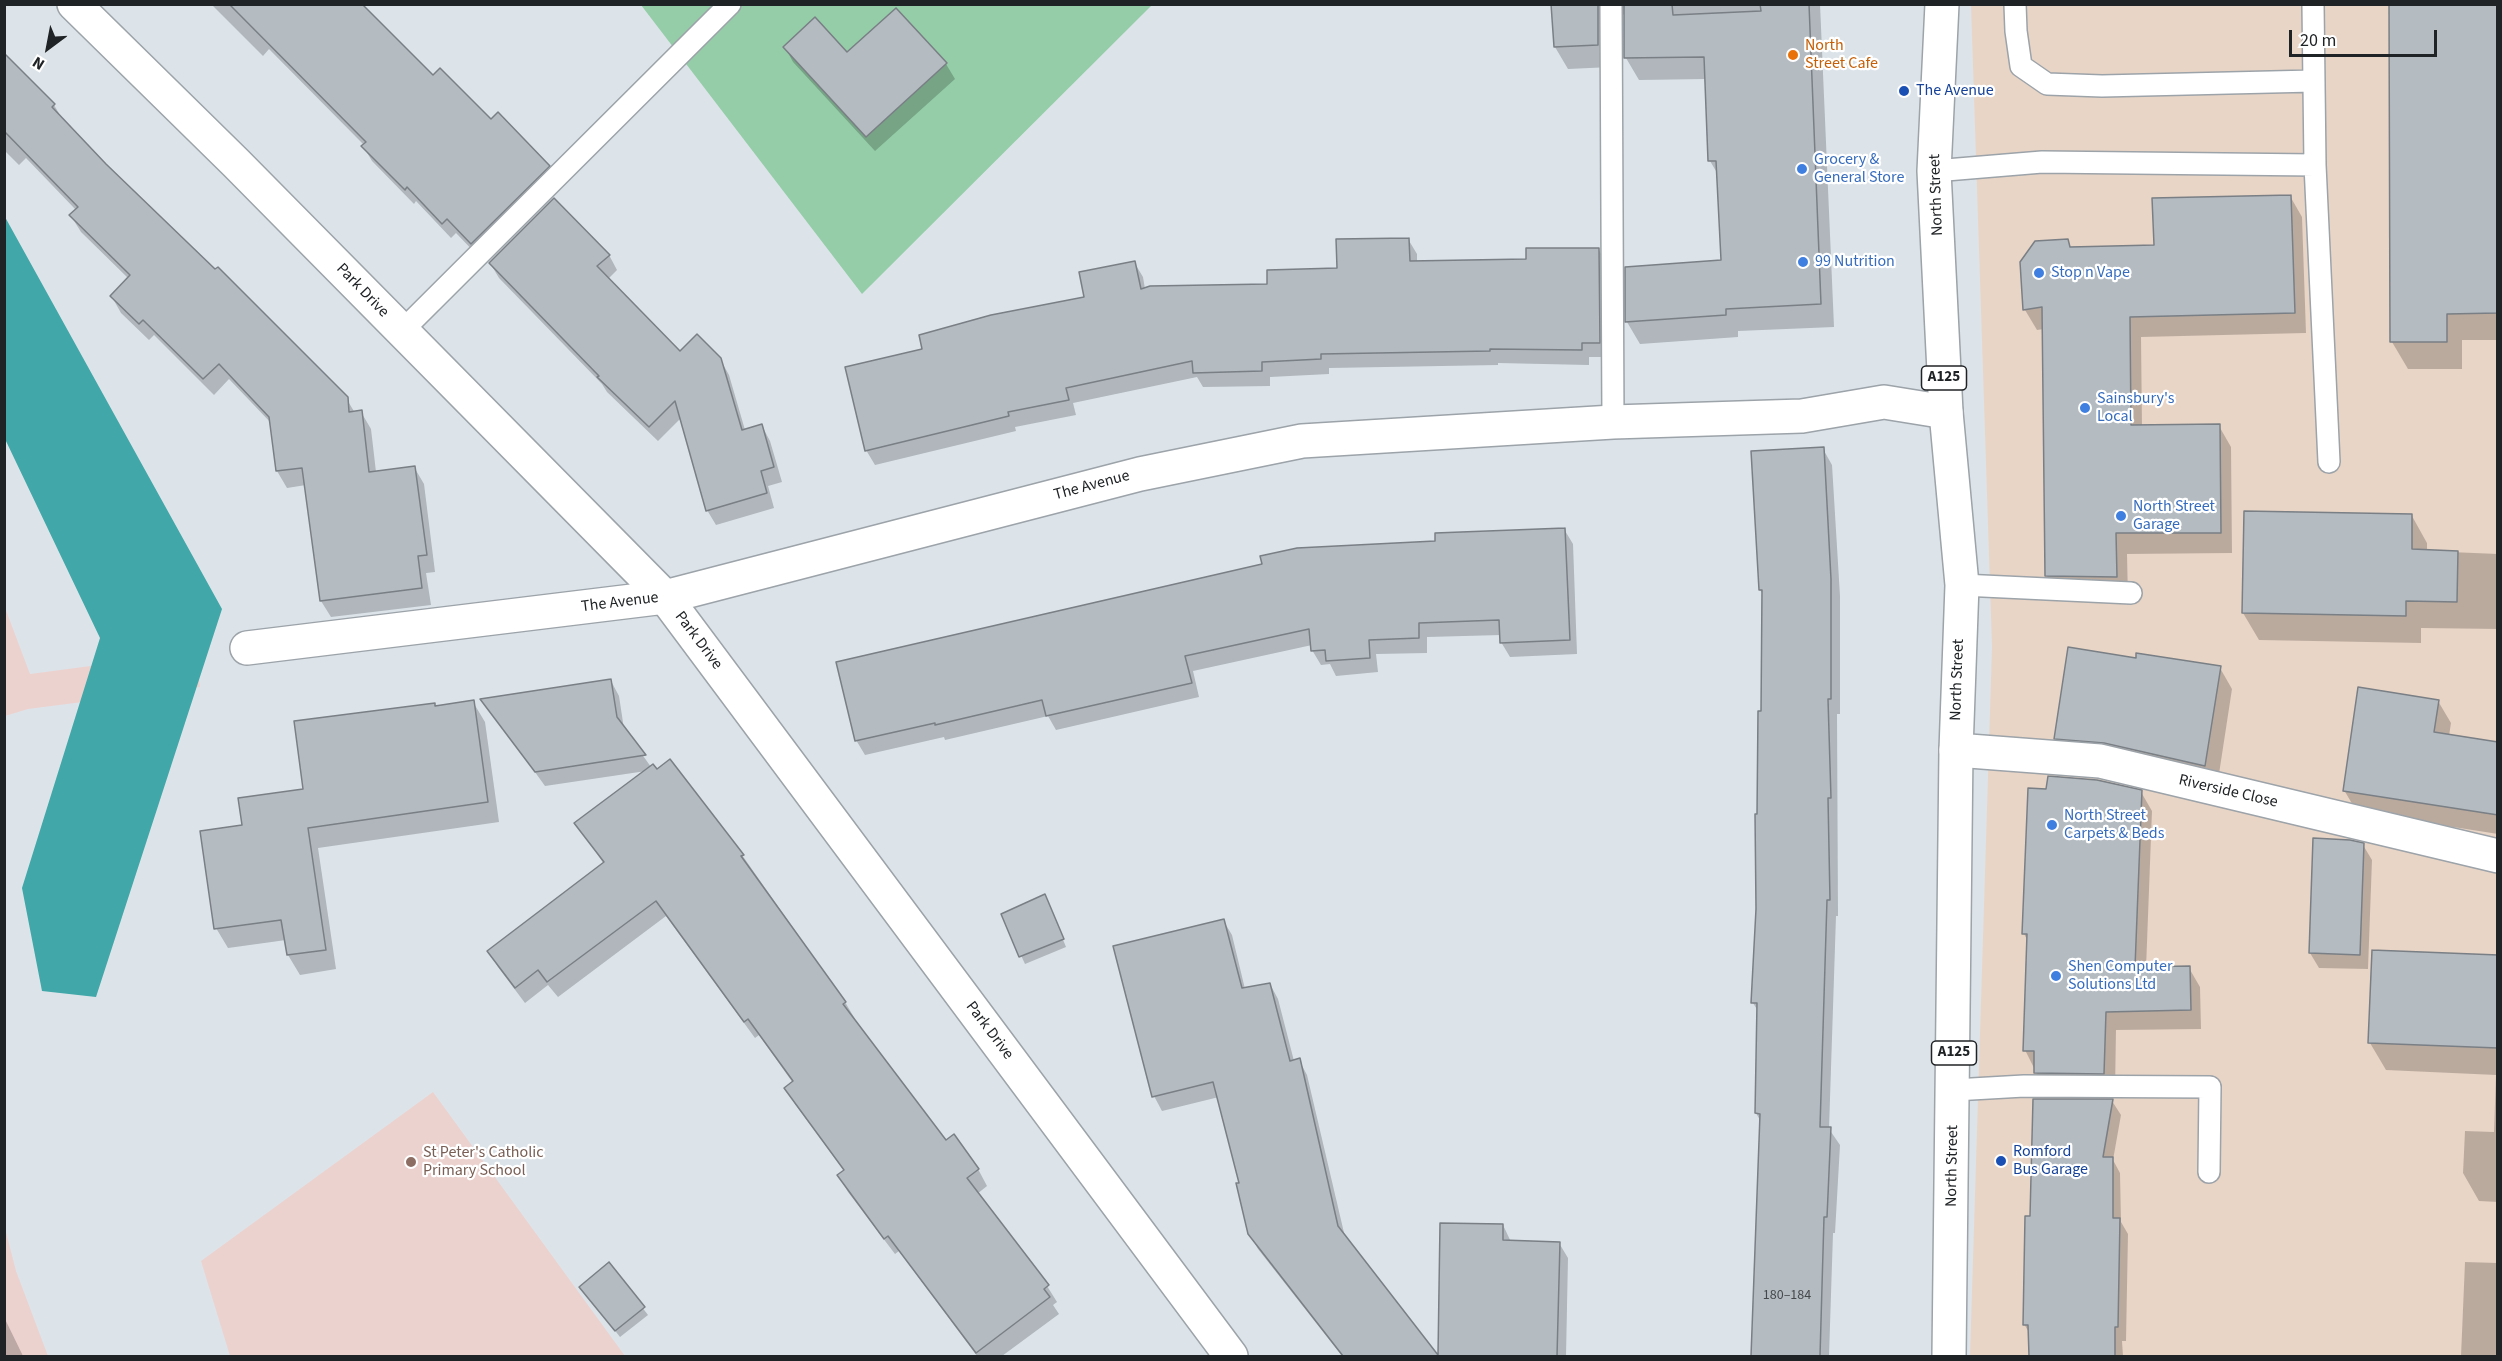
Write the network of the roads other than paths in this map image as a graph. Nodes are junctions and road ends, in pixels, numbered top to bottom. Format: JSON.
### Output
{"nodes":[{"id":1,"x":74,"y":4,"type":"edge"},
{"id":2,"x":730,"y":4,"type":"edge"},
{"id":3,"x":1611,"y":4,"type":"edge"},
{"id":4,"x":1942,"y":4,"type":"edge"},
{"id":5,"x":2015,"y":4,"type":"edge"},
{"id":6,"x":2313,"y":4,"type":"edge"},
{"id":7,"x":2313,"y":81,"type":"junction"},
{"id":8,"x":2315,"y":165,"type":"junction"},
{"id":9,"x":1934,"y":171,"type":"junction"},
{"id":10,"x":402,"y":332,"type":"junction"},
{"id":11,"x":1946,"y":412,"type":"junction"},
{"id":12,"x":1613,"y":422,"type":"junction"},
{"id":13,"x":2328,"y":462,"type":"dead end"},
{"id":14,"x":1962,"y":585,"type":"junction"},
{"id":15,"x":2130,"y":593,"type":"dead end"},
{"id":16,"x":665,"y":597,"type":"junction"},
{"id":17,"x":247,"y":648,"type":"dead end"},
{"id":18,"x":1956,"y":750,"type":"junction"},
{"id":19,"x":2498,"y":856,"type":"edge"},
{"id":20,"x":1954,"y":1090,"type":"junction"},
{"id":21,"x":2209,"y":1172,"type":"dead end"},
{"id":22,"x":1231,"y":1356,"type":"edge"},
{"id":23,"x":1949,"y":1356,"type":"edge"}],
"edges":[{"from":1,"to":10,"type":"street","name":"Park Drive"},
{"from":2,"to":10,"type":"lane"},
{"from":3,"to":12,"type":"lane"},
{"from":4,"to":9,"type":"street","name":"North Street","number":"A125"},
{"from":5,"to":7,"type":"lane"},
{"from":6,"to":7,"type":"lane"},
{"from":7,"to":8,"type":"lane"},
{"from":8,"to":9,"type":"lane"},
{"from":8,"to":13,"type":"lane"},
{"from":9,"to":11,"type":"street","name":"North Street","number":"A125"},
{"from":10,"to":16,"type":"street","name":"Park Drive"},
{"from":11,"to":12,"type":"street","name":"The Avenue"},
{"from":11,"to":14,"type":"street","name":"North Street","number":"A125"},
{"from":12,"to":16,"type":"street","name":"The Avenue"},
{"from":14,"to":15,"type":"lane"},
{"from":14,"to":18,"type":"street","name":"North Street","number":"A125"},
{"from":16,"to":17,"type":"street","name":"The Avenue"},
{"from":16,"to":22,"type":"street","name":"Park Drive"},
{"from":18,"to":19,"type":"street","name":"Riverside Close"},
{"from":18,"to":20,"type":"street","name":"North Street","number":"A125"},
{"from":20,"to":21,"type":"lane"},
{"from":20,"to":23,"type":"street","name":"North Street","number":"A125"}]}
